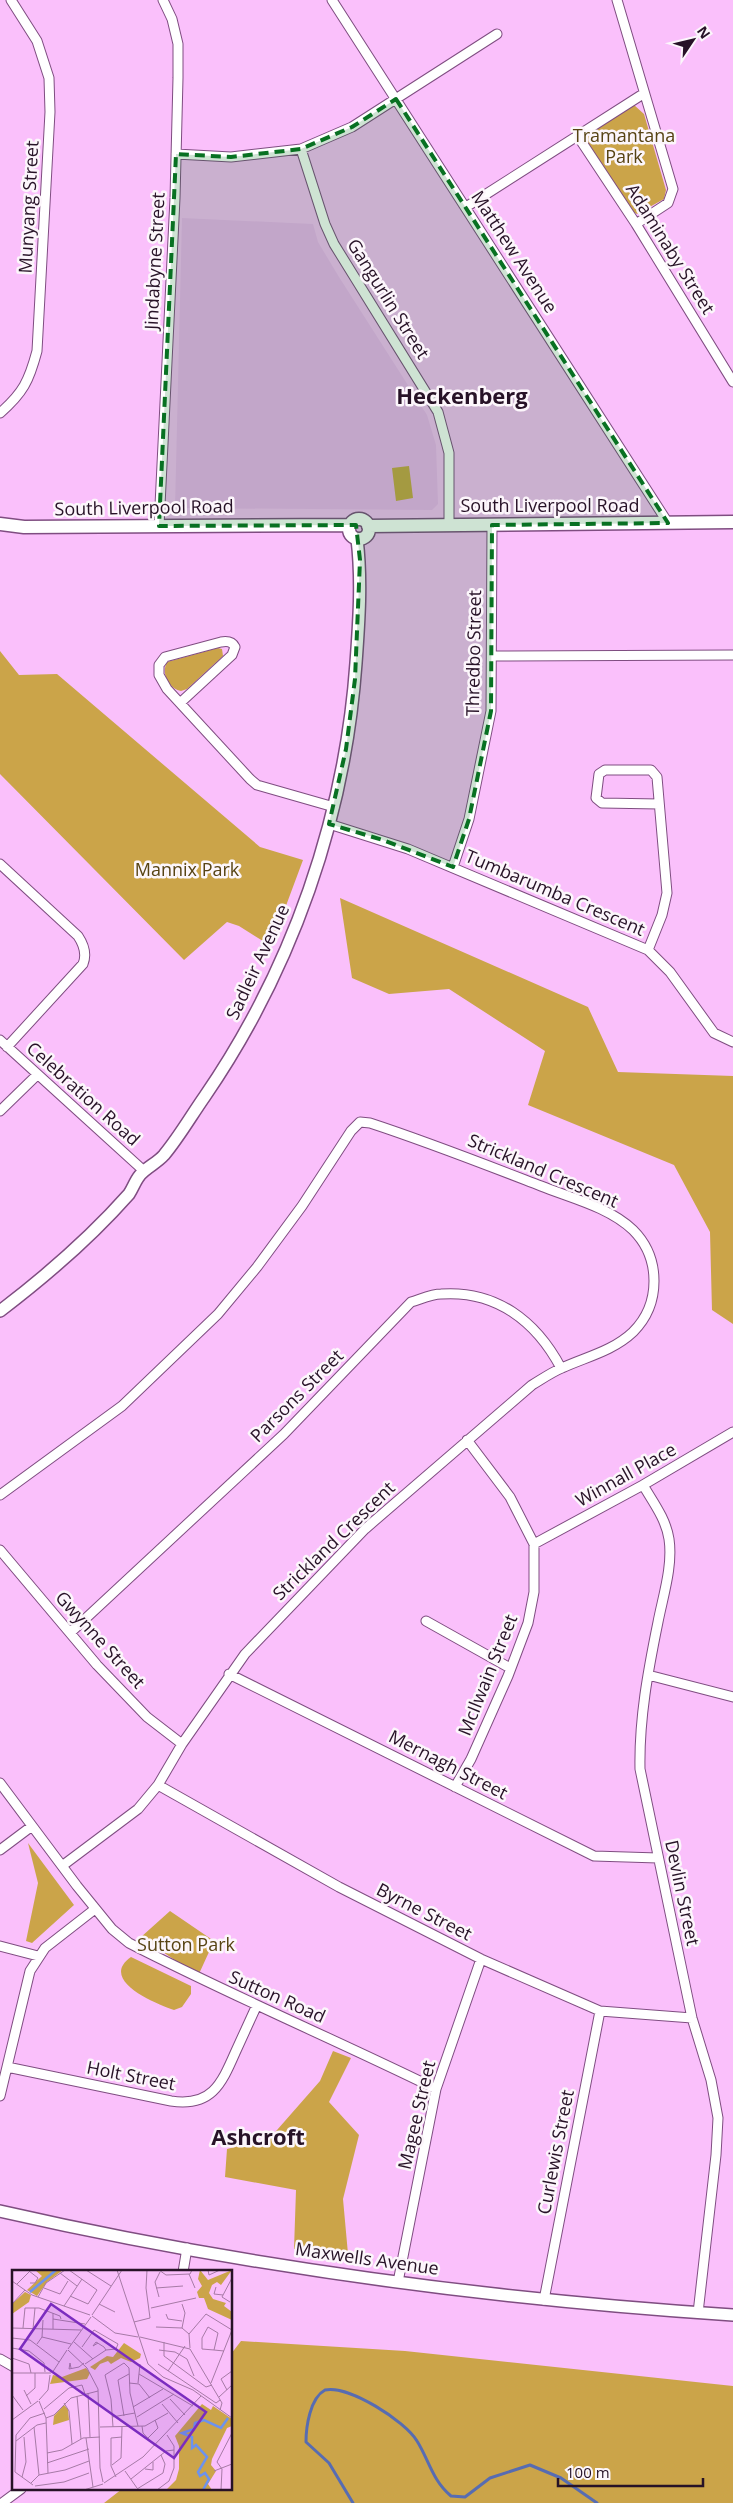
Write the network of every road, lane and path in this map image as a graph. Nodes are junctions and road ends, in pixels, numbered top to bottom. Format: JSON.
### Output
{"nodes":[{"id":1,"x":11,"y":0,"type":"edge"},
{"id":2,"x":163,"y":0,"type":"edge"},
{"id":3,"x":332,"y":0,"type":"edge"},
{"id":4,"x":617,"y":0,"type":"edge"},
{"id":5,"x":497,"y":34,"type":"dead end"},
{"id":6,"x":643,"y":94,"type":"junction"},
{"id":7,"x":396,"y":99,"type":"junction"},
{"id":8,"x":577,"y":135,"type":"junction"},
{"id":9,"x":302,"y":149,"type":"junction"},
{"id":10,"x":176,"y":154,"type":"junction"},
{"id":11,"x":466,"y":207,"type":"junction"},
{"id":12,"x":636,"y":224,"type":"junction"},
{"id":13,"x":733,"y":382,"type":"edge"},
{"id":14,"x":0,"y":413,"type":"edge"},
{"id":15,"x":733,"y":522,"type":"edge"},
{"id":16,"x":668,"y":523,"type":"junction"},
{"id":17,"x":0,"y":524,"type":"edge"},
{"id":18,"x":449,"y":524,"type":"junction"},
{"id":19,"x":350,"y":525,"type":"junction"},
{"id":20,"x":492,"y":525,"type":"junction"},
{"id":21,"x":158,"y":526,"type":"junction"},
{"id":22,"x":368,"y":526,"type":"junction"},
{"id":23,"x":357,"y":539,"type":"junction"},
{"id":24,"x":733,"y":655,"type":"edge"},
{"id":25,"x":493,"y":656,"type":"junction"},
{"id":26,"x":180,"y":703,"type":"junction"},
{"id":27,"x":659,"y":804,"type":"junction"},
{"id":28,"x":334,"y":807,"type":"junction"},
{"id":29,"x":329,"y":824,"type":"junction"},
{"id":30,"x":0,"y":864,"type":"edge"},
{"id":31,"x":454,"y":868,"type":"junction"},
{"id":32,"x":648,"y":950,"type":"junction"},
{"id":33,"x":0,"y":1040,"type":"edge"},
{"id":34,"x":733,"y":1042,"type":"edge"},
{"id":35,"x":7,"y":1047,"type":"junction"},
{"id":36,"x":37,"y":1075,"type":"junction"},
{"id":37,"x":0,"y":1111,"type":"edge"},
{"id":38,"x":144,"y":1171,"type":"junction"},
{"id":39,"x":0,"y":1310,"type":"edge"},
{"id":40,"x":561,"y":1368,"type":"junction"},
{"id":41,"x":733,"y":1432,"type":"edge"},
{"id":42,"x":467,"y":1440,"type":"junction"},
{"id":43,"x":643,"y":1485,"type":"junction"},
{"id":44,"x":0,"y":1495,"type":"edge"},
{"id":45,"x":534,"y":1544,"type":"junction"},
{"id":46,"x":0,"y":1550,"type":"edge"},
{"id":47,"x":426,"y":1621,"type":"dead end"},
{"id":48,"x":70,"y":1633,"type":"junction"},
{"id":49,"x":510,"y":1668,"type":"junction"},
{"id":50,"x":229,"y":1674,"type":"junction"},
{"id":51,"x":648,"y":1675,"type":"junction"},
{"id":52,"x":733,"y":1697,"type":"edge"},
{"id":53,"x":182,"y":1744,"type":"junction"},
{"id":54,"x":0,"y":1783,"type":"edge"},
{"id":55,"x":158,"y":1784,"type":"junction"},
{"id":56,"x":455,"y":1787,"type":"junction"},
{"id":57,"x":32,"y":1826,"type":"junction"},
{"id":58,"x":0,"y":1850,"type":"edge"},
{"id":59,"x":658,"y":1858,"type":"junction"},
{"id":60,"x":62,"y":1866,"type":"junction"},
{"id":61,"x":95,"y":1909,"type":"junction"},
{"id":62,"x":0,"y":1946,"type":"edge"},
{"id":63,"x":38,"y":1956,"type":"junction"},
{"id":64,"x":481,"y":1959,"type":"junction"},
{"id":65,"x":256,"y":2007,"type":"junction"},
{"id":66,"x":600,"y":2011,"type":"junction"},
{"id":67,"x":692,"y":2018,"type":"junction"},
{"id":68,"x":6,"y":2067,"type":"junction"},
{"id":69,"x":436,"y":2089,"type":"junction"},
{"id":70,"x":0,"y":2096,"type":"edge"},
{"id":71,"x":0,"y":2211,"type":"edge"},
{"id":72,"x":187,"y":2248,"type":"junction"},
{"id":73,"x":183,"y":2270,"type":"edge"},
{"id":74,"x":398,"y":2282,"type":"junction"},
{"id":75,"x":544,"y":2300,"type":"junction"},
{"id":76,"x":698,"y":2313,"type":"junction"},
{"id":77,"x":733,"y":2315,"type":"edge"},
{"id":78,"x":0,"y":2359,"type":"edge"},
{"id":79,"x":12,"y":2366,"type":"edge"},
{"id":80,"x":19,"y":2490,"type":"edge"},
{"id":81,"x":2,"y":2503,"type":"edge"}],
"edges":[{"from":1,"to":14,"type":"street","name":"Munyang Street"},
{"from":2,"to":10,"type":"street","name":"Jindabyne Street"},
{"from":3,"to":7,"type":"street","name":"Matthew Avenue"},
{"from":4,"to":6,"type":"street"},
{"from":5,"to":7,"type":"street"},
{"from":6,"to":8,"type":"street"},
{"from":6,"to":12,"type":"street"},
{"from":7,"to":9,"type":"street"},
{"from":7,"to":11,"type":"street","name":"Matthew Avenue"},
{"from":8,"to":11,"type":"street"},
{"from":8,"to":12,"type":"street","name":"Adaminaby Street"},
{"from":9,"to":10,"type":"street"},
{"from":9,"to":18,"type":"street","name":"Gangurlin Street"},
{"from":10,"to":21,"type":"street","name":"Jindabyne Street"},
{"from":11,"to":16,"type":"street","name":"Matthew Avenue"},
{"from":12,"to":13,"type":"street","name":"Adaminaby Street"},
{"from":15,"to":16,"type":"main road","name":"South Liverpool Road"},
{"from":16,"to":20,"type":"main road","name":"South Liverpool Road"},
{"from":17,"to":21,"type":"main road","name":"South Liverpool Road"},
{"from":18,"to":20,"type":"main road","name":"South Liverpool Road"},
{"from":18,"to":22,"type":"main road","name":"South Liverpool Road"},
{"from":19,"to":21,"type":"main road","name":"South Liverpool Road"},
{"from":19,"to":22,"type":"main road"},
{"from":19,"to":23,"type":"main road"},
{"from":20,"to":25,"type":"street","name":"Thredbo Street"},
{"from":22,"to":23,"type":"main road"},
{"from":23,"to":28,"type":"street","name":"Sadleir Avenue"},
{"from":24,"to":25,"type":"street"},
{"from":25,"to":31,"type":"street","name":"Thredbo Street"},
{"from":26,"to":26,"type":"street"},
{"from":26,"to":28,"type":"street"},
{"from":27,"to":27,"type":"street"},
{"from":27,"to":32,"type":"street"},
{"from":28,"to":29,"type":"street","name":"Sadleir Avenue"},
{"from":29,"to":31,"type":"street","name":"Tumbarumba Crescent"},
{"from":29,"to":38,"type":"street","name":"Sadleir Avenue"},
{"from":30,"to":35,"type":"street"},
{"from":31,"to":32,"type":"street","name":"Tumbarumba Crescent"},
{"from":32,"to":34,"type":"street","name":"Tumbarumba Crescent"},
{"from":33,"to":35,"type":"street","name":"Celebration Road"},
{"from":35,"to":36,"type":"street","name":"Celebration Road"},
{"from":36,"to":37,"type":"street"},
{"from":36,"to":38,"type":"street","name":"Celebration Road"},
{"from":38,"to":39,"type":"street","name":"Sadleir Avenue"},
{"from":40,"to":42,"type":"street","name":"Strickland Crescent"},
{"from":40,"to":44,"type":"street","name":"Strickland Crescent"},
{"from":40,"to":48,"type":"street","name":"Parsons Street"},
{"from":41,"to":43,"type":"street","name":"Winnall Place"},
{"from":42,"to":45,"type":"street","name":"McIlwain Street"},
{"from":42,"to":50,"type":"street","name":"Strickland Crescent"},
{"from":43,"to":45,"type":"street","name":"Winnall Place"},
{"from":43,"to":51,"type":"street","name":"Devlin Street"},
{"from":45,"to":49,"type":"street","name":"McIlwain Street"},
{"from":46,"to":48,"type":"street","name":"Gwynne Street"},
{"from":47,"to":49,"type":"street"},
{"from":48,"to":53,"type":"street","name":"Gwynne Street"},
{"from":49,"to":56,"type":"street","name":"McIlwain Street"},
{"from":50,"to":53,"type":"street","name":"Strickland Crescent"},
{"from":50,"to":56,"type":"street","name":"Mernagh Street"},
{"from":51,"to":52,"type":"street"},
{"from":51,"to":59,"type":"street","name":"Devlin Street"},
{"from":53,"to":55,"type":"street","name":"Strickland Crescent"},
{"from":54,"to":57,"type":"street","name":"Sutton Road"},
{"from":55,"to":60,"type":"street","name":"Strickland Crescent"},
{"from":55,"to":64,"type":"street","name":"Byrne Street"},
{"from":56,"to":59,"type":"street","name":"Mernagh Street"},
{"from":57,"to":58,"type":"street"},
{"from":57,"to":60,"type":"street","name":"Sutton Road"},
{"from":59,"to":67,"type":"street","name":"Devlin Street"},
{"from":60,"to":61,"type":"street","name":"Sutton Road"},
{"from":61,"to":63,"type":"street"},
{"from":61,"to":65,"type":"street","name":"Sutton Road"},
{"from":62,"to":63,"type":"street"},
{"from":63,"to":68,"type":"street"},
{"from":64,"to":66,"type":"street","name":"Byrne Street"},
{"from":64,"to":69,"type":"street","name":"Magee Street"},
{"from":65,"to":68,"type":"street","name":"Holt Street"},
{"from":65,"to":69,"type":"street","name":"Sutton Road"},
{"from":66,"to":67,"type":"street","name":"Byrne Street"},
{"from":66,"to":75,"type":"street","name":"Curlewis Street"},
{"from":67,"to":76,"type":"street","name":"Devlin Street"},
{"from":68,"to":70,"type":"street"},
{"from":69,"to":74,"type":"street","name":"Magee Street"},
{"from":71,"to":72,"type":"street","name":"Maxwells Avenue"},
{"from":72,"to":73,"type":"street"},
{"from":72,"to":74,"type":"street","name":"Maxwells Avenue"},
{"from":74,"to":75,"type":"street","name":"Maxwells Avenue"},
{"from":75,"to":76,"type":"street","name":"Maxwells Avenue"},
{"from":76,"to":77,"type":"street","name":"Maxwells Avenue"},
{"from":78,"to":79,"type":"street"},
{"from":80,"to":81,"type":"street"}]}
